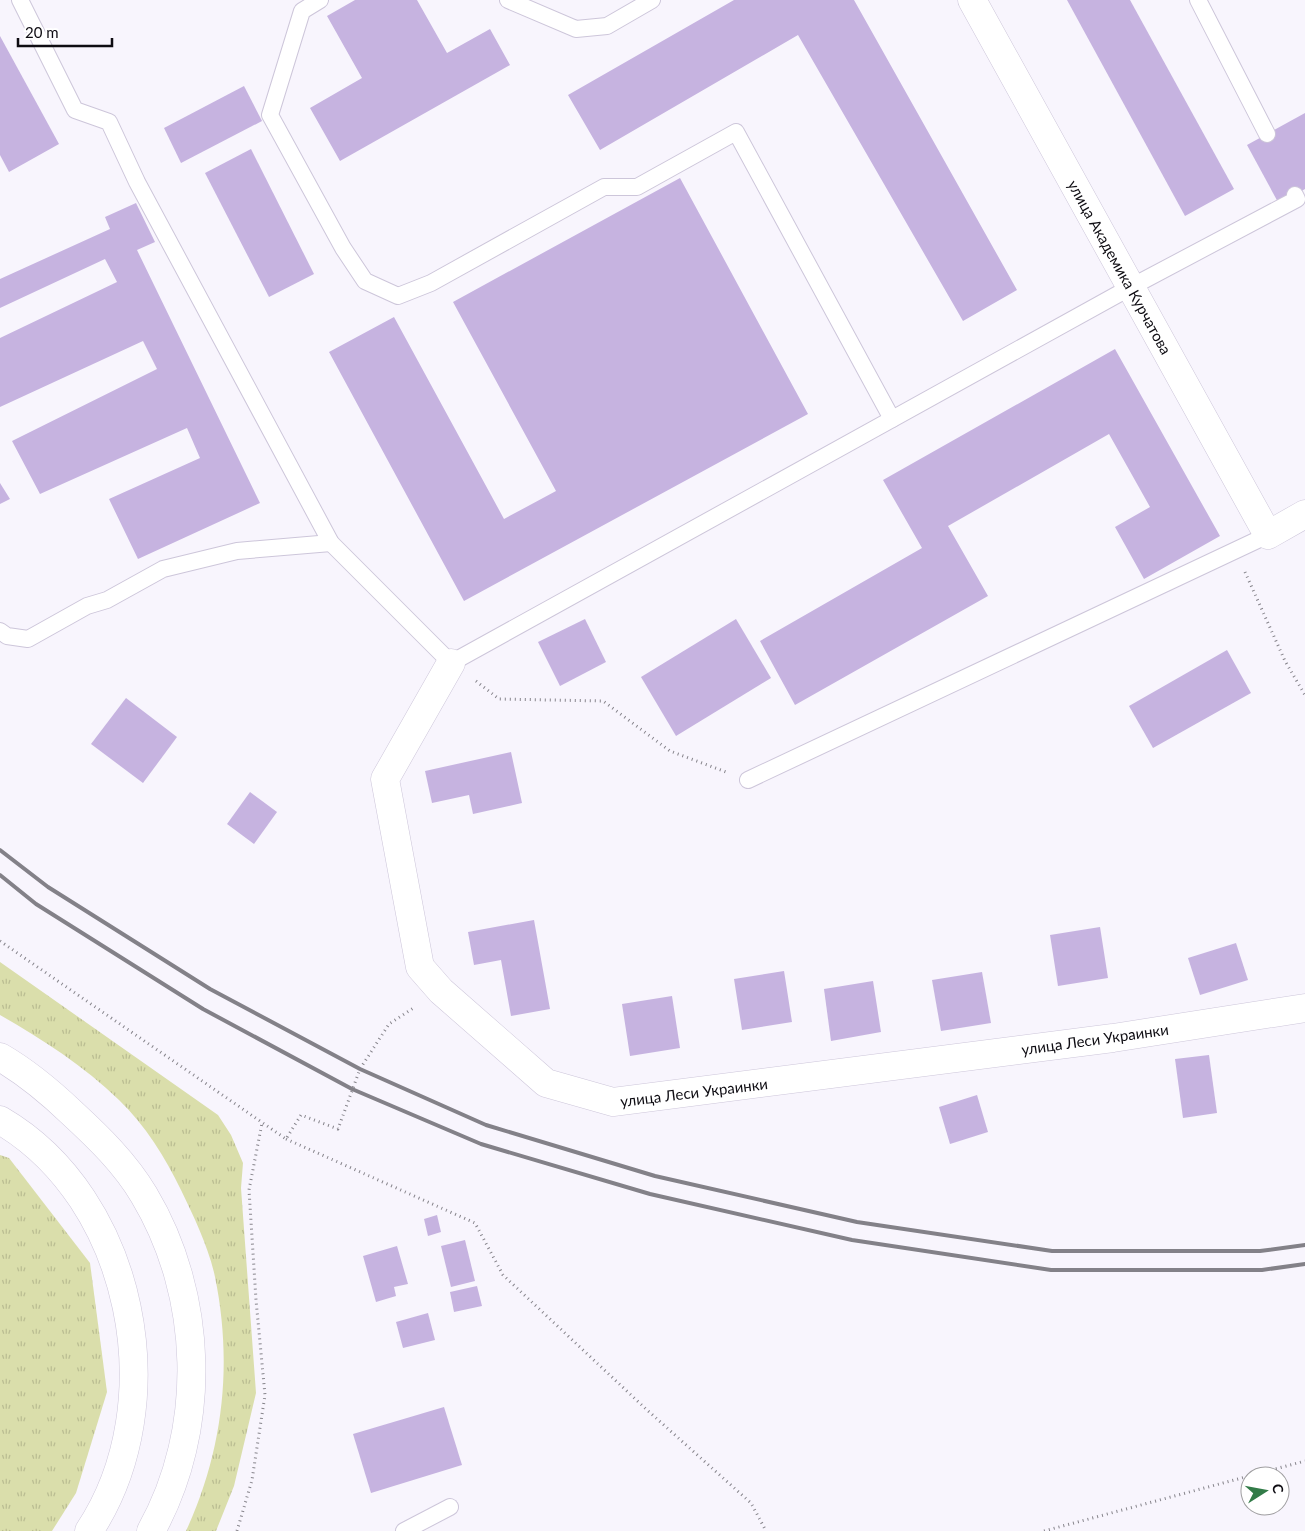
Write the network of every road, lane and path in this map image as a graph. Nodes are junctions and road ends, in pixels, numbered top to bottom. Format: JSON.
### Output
{"nodes":[{"id":1,"x":20,"y":0,"type":"edge"},
{"id":2,"x":320,"y":0,"type":"edge"},
{"id":3,"x":508,"y":0,"type":"edge"},
{"id":4,"x":652,"y":0,"type":"edge"},
{"id":5,"x":972,"y":0,"type":"edge"},
{"id":6,"x":1198,"y":0,"type":"edge"},
{"id":7,"x":1267,"y":134,"type":"dead end"},
{"id":8,"x":1295,"y":195,"type":"dead end"},
{"id":9,"x":1131,"y":287,"type":"junction"},
{"id":10,"x":892,"y":419,"type":"junction"},
{"id":11,"x":1305,"y":514,"type":"edge"},
{"id":12,"x":1268,"y":535,"type":"junction"},
{"id":13,"x":331,"y":543,"type":"junction"},
{"id":14,"x":1235,"y":551,"type":"junction"},
{"id":15,"x":0,"y":631,"type":"edge"},
{"id":16,"x":451,"y":663,"type":"junction"},
{"id":17,"x":1305,"y":695,"type":"edge"},
{"id":18,"x":748,"y":780,"type":"joint"},
{"id":19,"x":0,"y":941,"type":"edge"},
{"id":20,"x":441,"y":990,"type":"junction"},
{"id":21,"x":1305,"y":1008,"type":"edge"},
{"id":22,"x":0,"y":1057,"type":"edge"},
{"id":23,"x":0,"y":1120,"type":"edge"},
{"id":24,"x":262,"y":1123,"type":"junction"},
{"id":25,"x":286,"y":1139,"type":"junction"},
{"id":26,"x":1305,"y":1461,"type":"edge"},
{"id":27,"x":450,"y":1507,"type":"dead end"},
{"id":28,"x":89,"y":1531,"type":"edge"},
{"id":29,"x":151,"y":1531,"type":"edge"},
{"id":30,"x":237,"y":1531,"type":"edge"},
{"id":31,"x":404,"y":1531,"type":"edge"},
{"id":32,"x":766,"y":1531,"type":"edge"},
{"id":33,"x":1044,"y":1531,"type":"edge"}],
"edges":[{"from":1,"to":13,"type":"lane"},
{"from":2,"to":10,"type":"lane"},
{"from":3,"to":4,"type":"lane"},
{"from":5,"to":9,"type":"street","name":"улица Академика Курчатова"},
{"from":6,"to":7,"type":"lane"},
{"from":8,"to":9,"type":"lane"},
{"from":9,"to":10,"type":"lane"},
{"from":9,"to":12,"type":"street","name":"улица Академика Курчатова"},
{"from":10,"to":16,"type":"lane"},
{"from":11,"to":12,"type":"street"},
{"from":12,"to":14,"type":"lane"},
{"from":13,"to":15,"type":"lane"},
{"from":13,"to":16,"type":"lane"},
{"from":14,"to":17,"type":"path"},
{"from":14,"to":18,"type":"lane"},
{"from":16,"to":18,"type":"path"},
{"from":16,"to":20,"type":"street","name":"улица Леси Украинки"},
{"from":19,"to":24,"type":"path"},
{"from":20,"to":21,"type":"street","name":"улица Леси Украинки"},
{"from":20,"to":25,"type":"path"},
{"from":22,"to":29,"type":"street"},
{"from":23,"to":28,"type":"street"},
{"from":24,"to":25,"type":"path"},
{"from":24,"to":30,"type":"path"},
{"from":25,"to":32,"type":"path"},
{"from":26,"to":33,"type":"path"},
{"from":27,"to":31,"type":"lane"}]}
